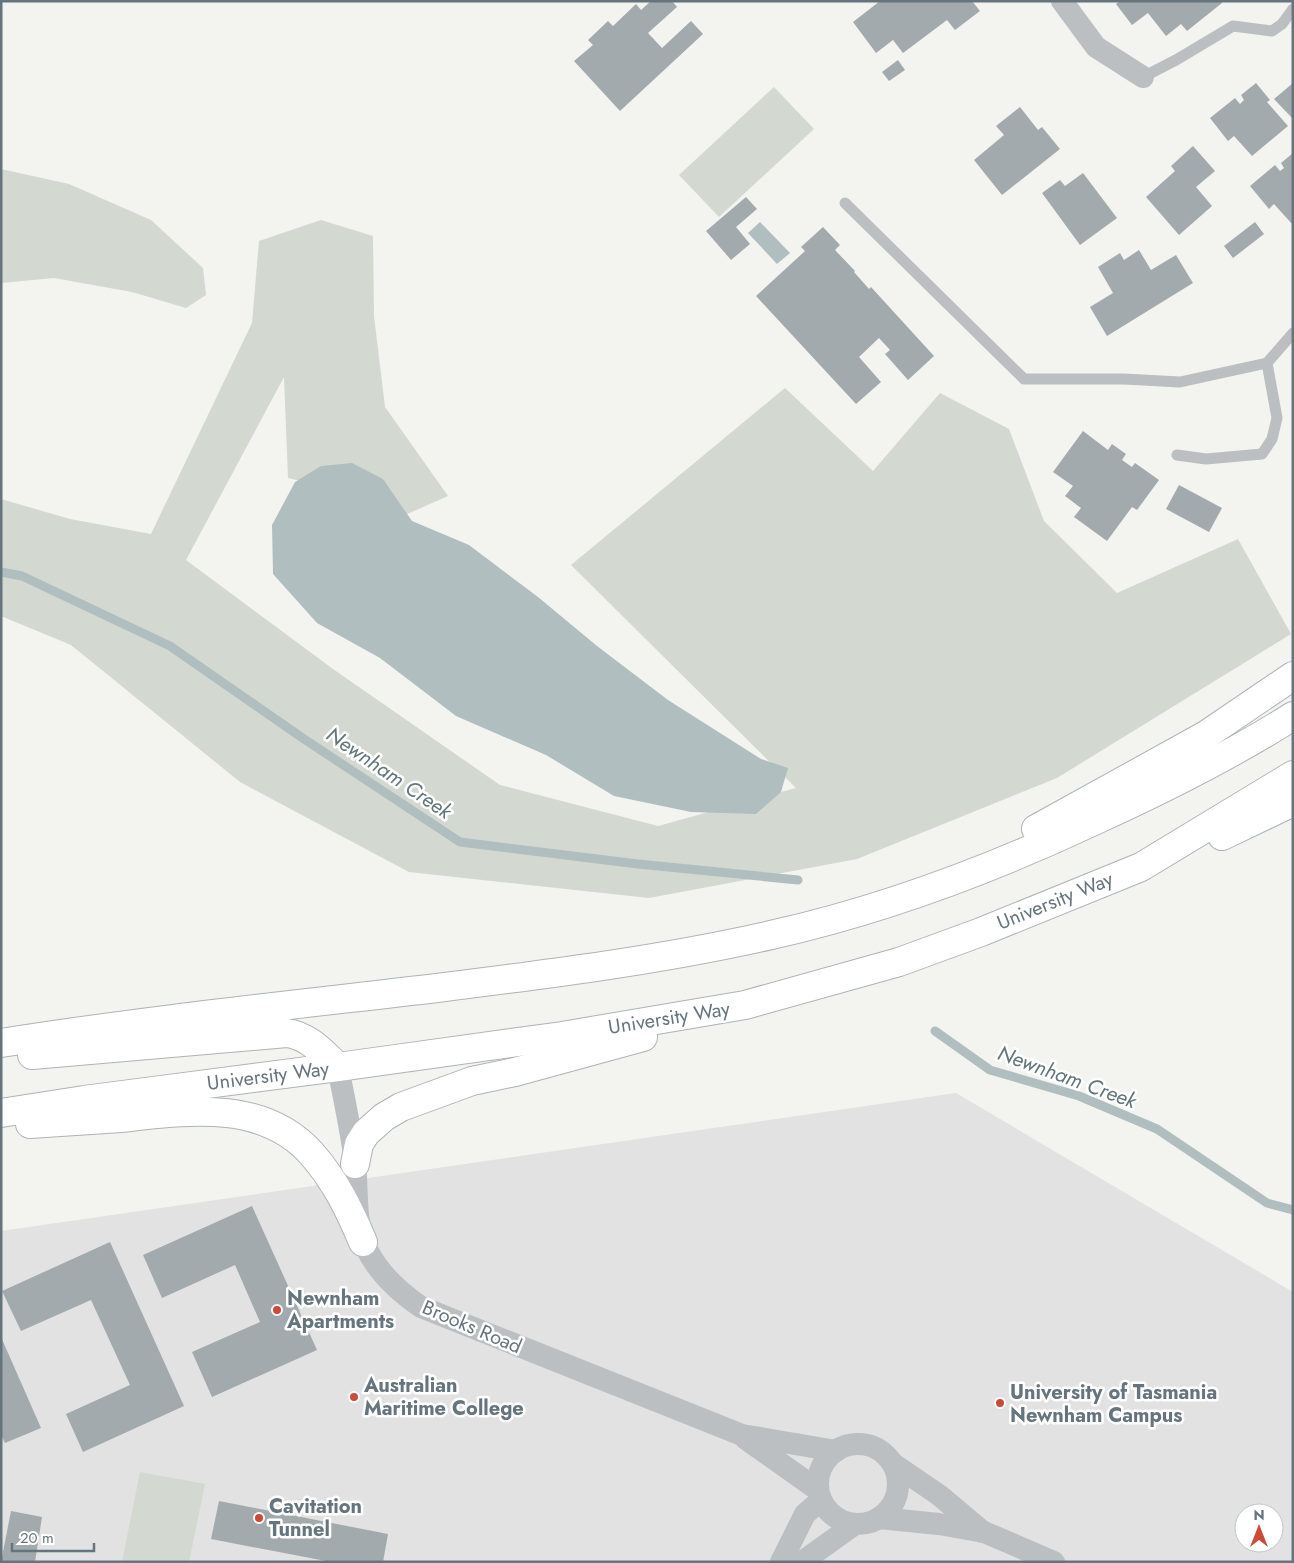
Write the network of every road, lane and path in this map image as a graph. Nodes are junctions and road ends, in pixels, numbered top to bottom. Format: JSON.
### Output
{"nodes":[{"id":1,"x":1062,"y":1,"type":"edge"},
{"id":2,"x":1293,"y":9,"type":"edge"},
{"id":3,"x":1142,"y":78,"type":"joint"},
{"id":4,"x":845,"y":203,"type":"dead end"},
{"id":5,"x":1293,"y":333,"type":"edge"},
{"id":6,"x":1266,"y":363,"type":"junction"},
{"id":7,"x":1177,"y":455,"type":"dead end"},
{"id":8,"x":1293,"y":676,"type":"edge"},
{"id":9,"x":1293,"y":716,"type":"edge"},
{"id":10,"x":1293,"y":776,"type":"edge"},
{"id":11,"x":1293,"y":802,"type":"edge"},
{"id":12,"x":1141,"y":867,"type":"junction"},
{"id":13,"x":853,"y":913,"type":"junction"},
{"id":14,"x":745,"y":1005,"type":"junction"},
{"id":15,"x":1,"y":1043,"type":"edge"},
{"id":16,"x":1,"y":1057,"type":"edge"},
{"id":17,"x":338,"y":1067,"type":"junction"},
{"id":18,"x":1,"y":1113,"type":"edge"},
{"id":19,"x":1,"y":1126,"type":"edge"},
{"id":20,"x":355,"y":1164,"type":"junction"},
{"id":21,"x":363,"y":1242,"type":"junction"},
{"id":22,"x":742,"y":1435,"type":"junction"},
{"id":23,"x":836,"y":1451,"type":"junction"},
{"id":24,"x":892,"y":1463,"type":"junction"},
{"id":25,"x":819,"y":1495,"type":"junction"},
{"id":26,"x":879,"y":1518,"type":"junction"},
{"id":27,"x":855,"y":1524,"type":"junction"},
{"id":28,"x":984,"y":1532,"type":"junction"},
{"id":29,"x":781,"y":1562,"type":"edge"},
{"id":30,"x":802,"y":1562,"type":"edge"},
{"id":31,"x":1054,"y":1562,"type":"edge"}],
"edges":[{"from":1,"to":3,"type":"street"},
{"from":2,"to":3,"type":"lane"},
{"from":4,"to":6,"type":"lane"},
{"from":5,"to":6,"type":"lane"},
{"from":6,"to":7,"type":"lane"},
{"from":8,"to":13,"type":"main road"},
{"from":9,"to":13,"type":"main road"},
{"from":10,"to":12,"type":"main road","name":"University Way"},
{"from":11,"to":12,"type":"main road"},
{"from":12,"to":14,"type":"main road","name":"University Way"},
{"from":13,"to":15,"type":"main road"},
{"from":14,"to":17,"type":"main road","name":"University Way"},
{"from":14,"to":20,"type":"main road"},
{"from":16,"to":17,"type":"main road"},
{"from":17,"to":18,"type":"main road","name":"University Way"},
{"from":17,"to":20,"type":"street","name":"Brooks Road"},
{"from":19,"to":21,"type":"main road"},
{"from":20,"to":21,"type":"street","name":"Brooks Road"},
{"from":21,"to":22,"type":"street","name":"Brooks Road"},
{"from":22,"to":23,"type":"street","name":"Brooks Road"},
{"from":22,"to":25,"type":"street","name":"Brooks Road"},
{"from":23,"to":24,"type":"street"},
{"from":23,"to":25,"type":"street"},
{"from":24,"to":26,"type":"street"},
{"from":24,"to":28,"type":"street"},
{"from":25,"to":27,"type":"street"},
{"from":25,"to":29,"type":"street"},
{"from":26,"to":27,"type":"street"},
{"from":26,"to":28,"type":"street"},
{"from":27,"to":30,"type":"street"},
{"from":28,"to":31,"type":"street"}]}
